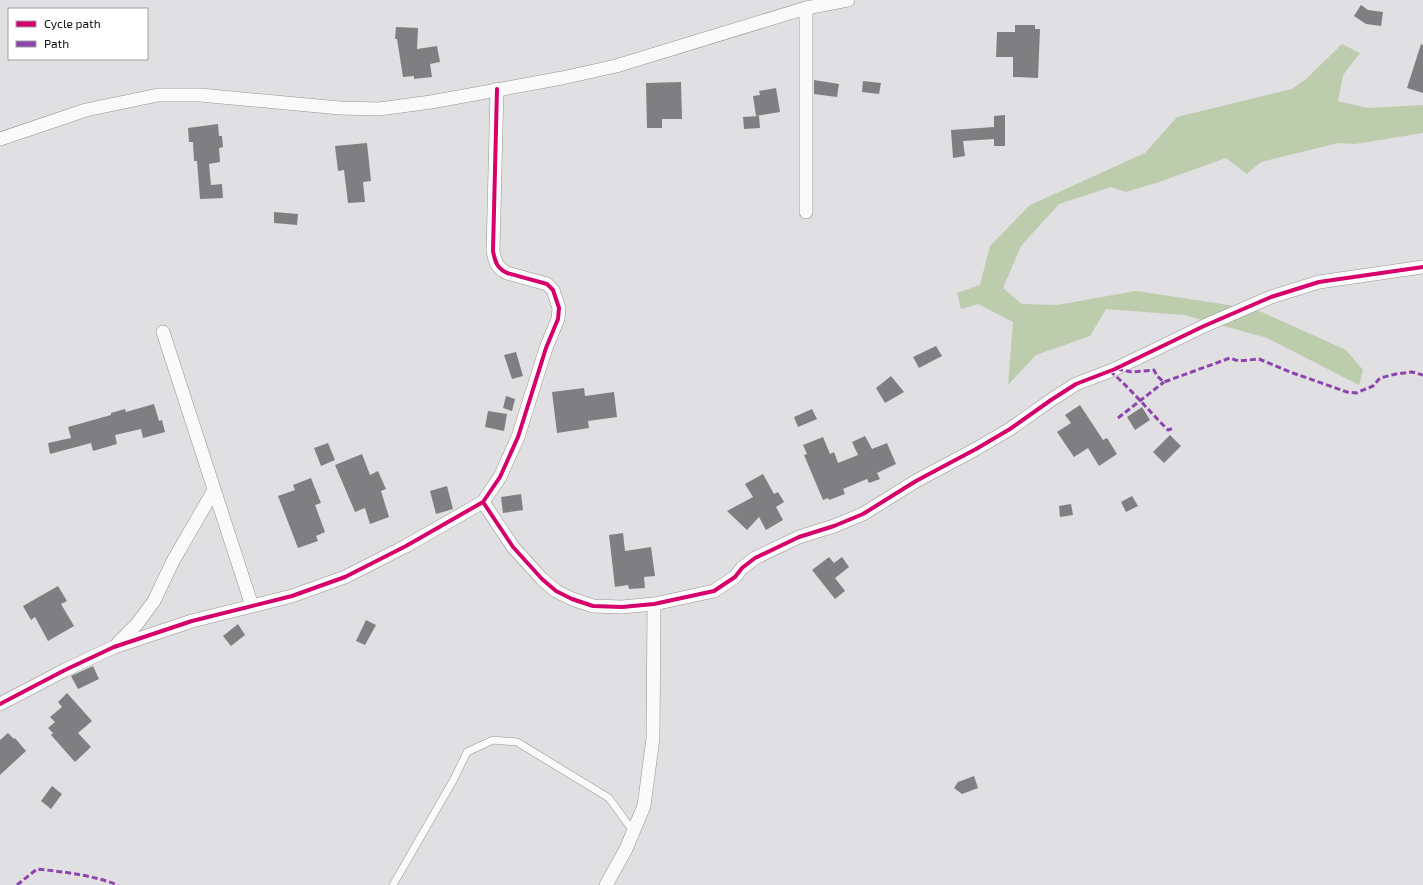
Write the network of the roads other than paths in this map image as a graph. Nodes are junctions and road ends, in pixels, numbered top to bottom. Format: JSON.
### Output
{"nodes":[{"id":1,"x":848,"y":0,"type":"edge"},
{"id":2,"x":806,"y":8,"type":"junction"},
{"id":3,"x":497,"y":90,"type":"junction"},
{"id":4,"x":0,"y":139,"type":"edge"},
{"id":5,"x":806,"y":212,"type":"dead end"},
{"id":6,"x":1423,"y":267,"type":"edge"},
{"id":7,"x":163,"y":332,"type":"dead end"},
{"id":8,"x":214,"y":490,"type":"junction"},
{"id":9,"x":484,"y":502,"type":"junction"},
{"id":10,"x":654,"y":604,"type":"junction"},
{"id":11,"x":252,"y":606,"type":"junction"},
{"id":12,"x":114,"y":647,"type":"junction"},
{"id":13,"x":0,"y":704,"type":"edge"},
{"id":14,"x":633,"y":831,"type":"junction"},
{"id":15,"x":393,"y":885,"type":"edge"},
{"id":16,"x":606,"y":885,"type":"edge"}],
"edges":[{"from":1,"to":2,"type":"street"},
{"from":2,"to":3,"type":"street"},
{"from":2,"to":5,"type":"street"},
{"from":3,"to":4,"type":"street"},
{"from":3,"to":9,"type":"street"},
{"from":6,"to":10,"type":"street"},
{"from":7,"to":8,"type":"street"},
{"from":8,"to":11,"type":"street"},
{"from":8,"to":12,"type":"street"},
{"from":9,"to":10,"type":"street"},
{"from":9,"to":11,"type":"street"},
{"from":10,"to":14,"type":"street"},
{"from":11,"to":12,"type":"street"},
{"from":12,"to":13,"type":"street"},
{"from":14,"to":15,"type":"lane"},
{"from":14,"to":16,"type":"street"}]}
